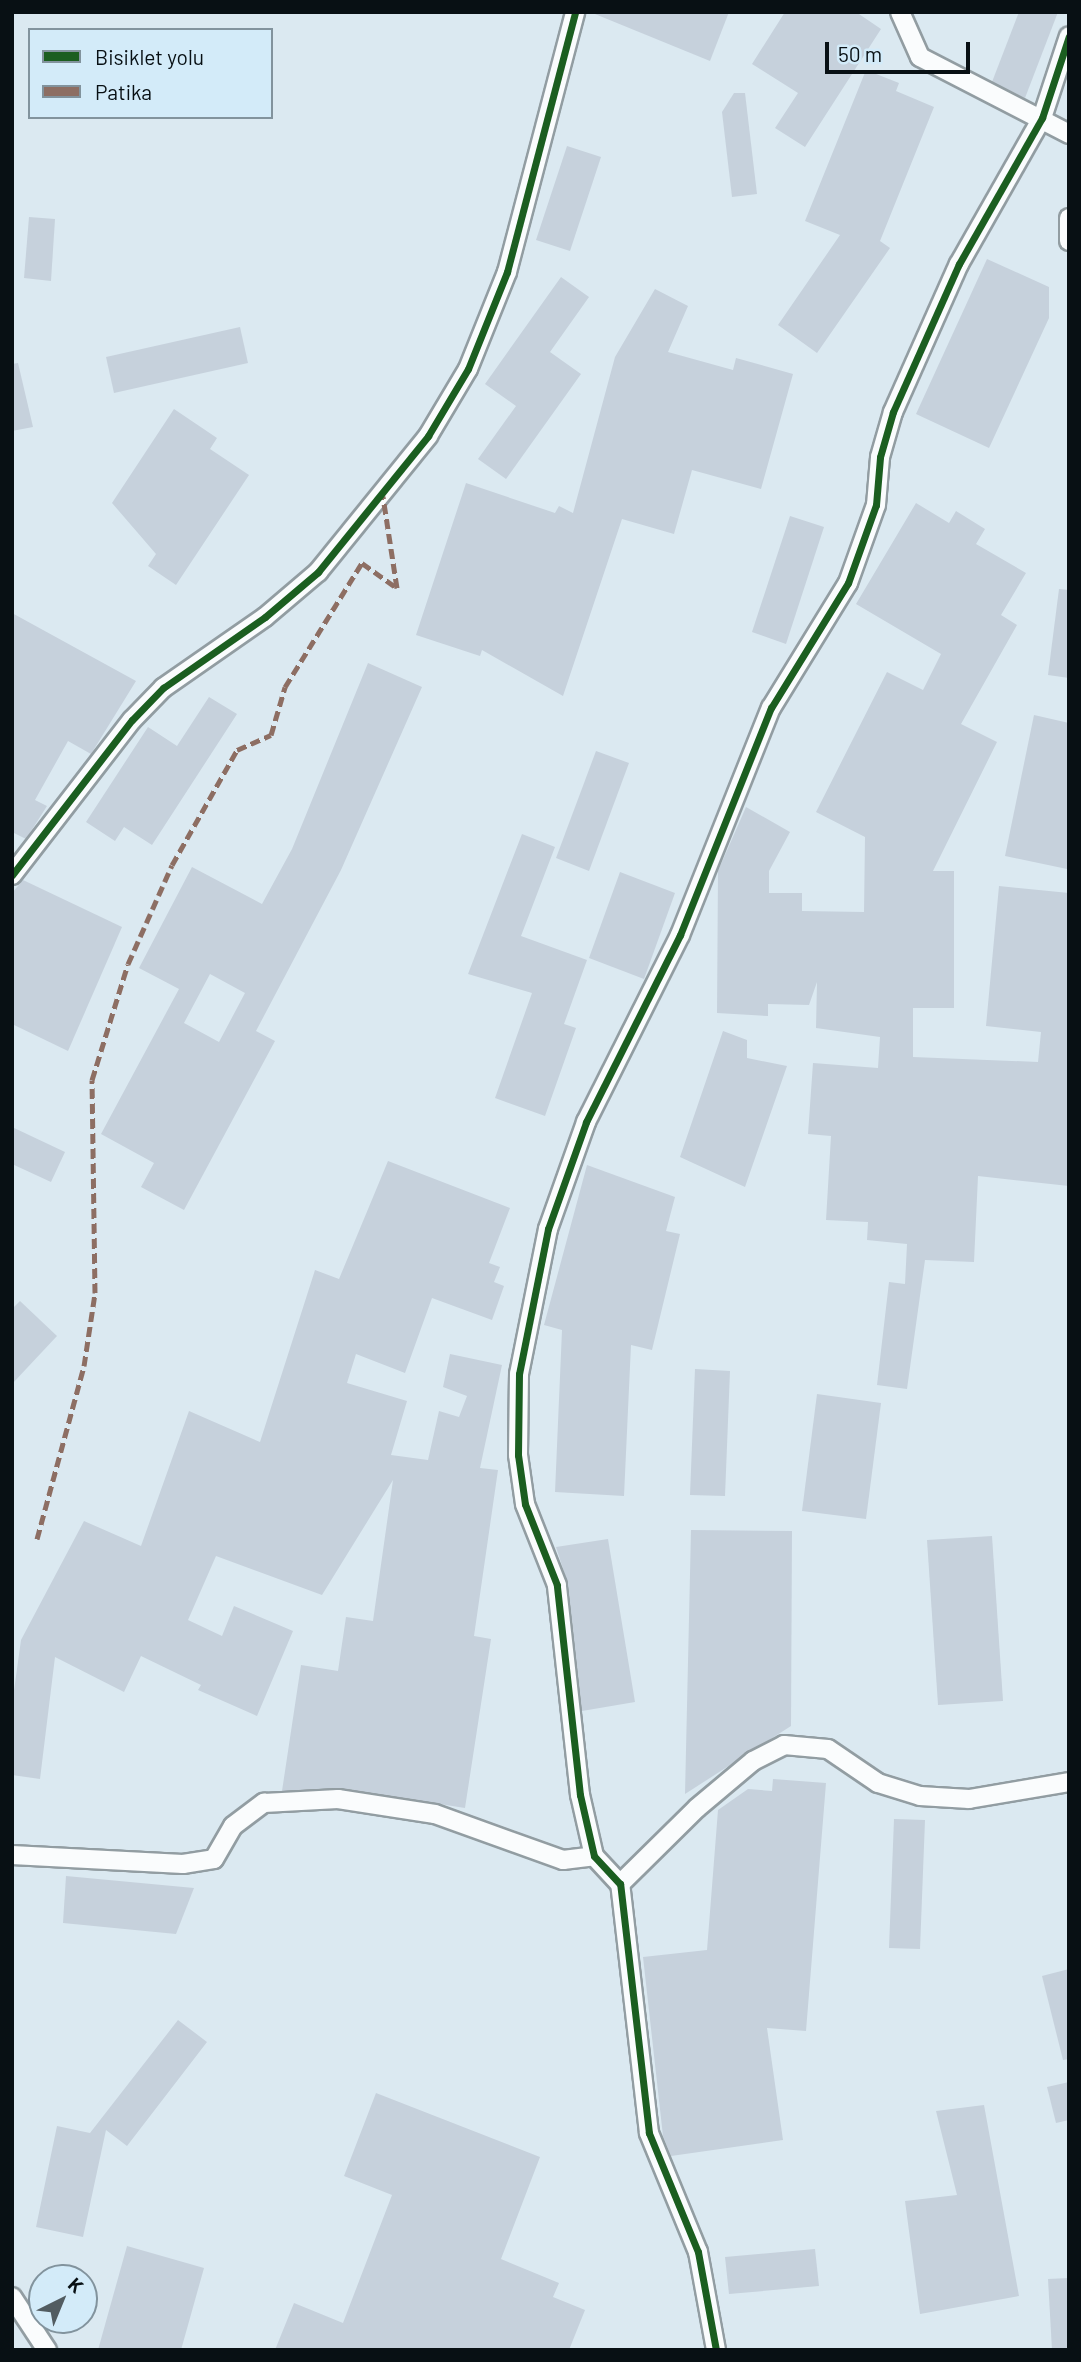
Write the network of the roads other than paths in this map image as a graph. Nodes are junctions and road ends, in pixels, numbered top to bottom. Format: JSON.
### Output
{"nodes":[{"id":1,"x":575,"y":12,"type":"edge"},
{"id":2,"x":900,"y":12,"type":"edge"},
{"id":3,"x":1069,"y":36,"type":"edge"},
{"id":4,"x":1042,"y":118,"type":"junction"},
{"id":5,"x":1069,"y":134,"type":"edge"},
{"id":6,"x":1069,"y":218,"type":"edge"},
{"id":7,"x":1069,"y":241,"type":"edge"},
{"id":8,"x":12,"y":875,"type":"edge"},
{"id":9,"x":1069,"y":1782,"type":"edge"},
{"id":10,"x":12,"y":1856,"type":"edge"},
{"id":11,"x":594,"y":1856,"type":"junction"},
{"id":12,"x":620,"y":1884,"type":"junction"},
{"id":13,"x":12,"y":2297,"type":"edge"},
{"id":14,"x":47,"y":2350,"type":"edge"},
{"id":15,"x":716,"y":2350,"type":"edge"}],
"edges":[{"from":1,"to":8,"type":"street"},
{"from":2,"to":4,"type":"street"},
{"from":3,"to":4,"type":"street"},
{"from":4,"to":5,"type":"street"},
{"from":4,"to":11,"type":"street"},
{"from":6,"to":7,"type":"street"},
{"from":9,"to":12,"type":"street"},
{"from":10,"to":11,"type":"street"},
{"from":11,"to":12,"type":"street"},
{"from":12,"to":15,"type":"street"},
{"from":13,"to":14,"type":"street"}]}
